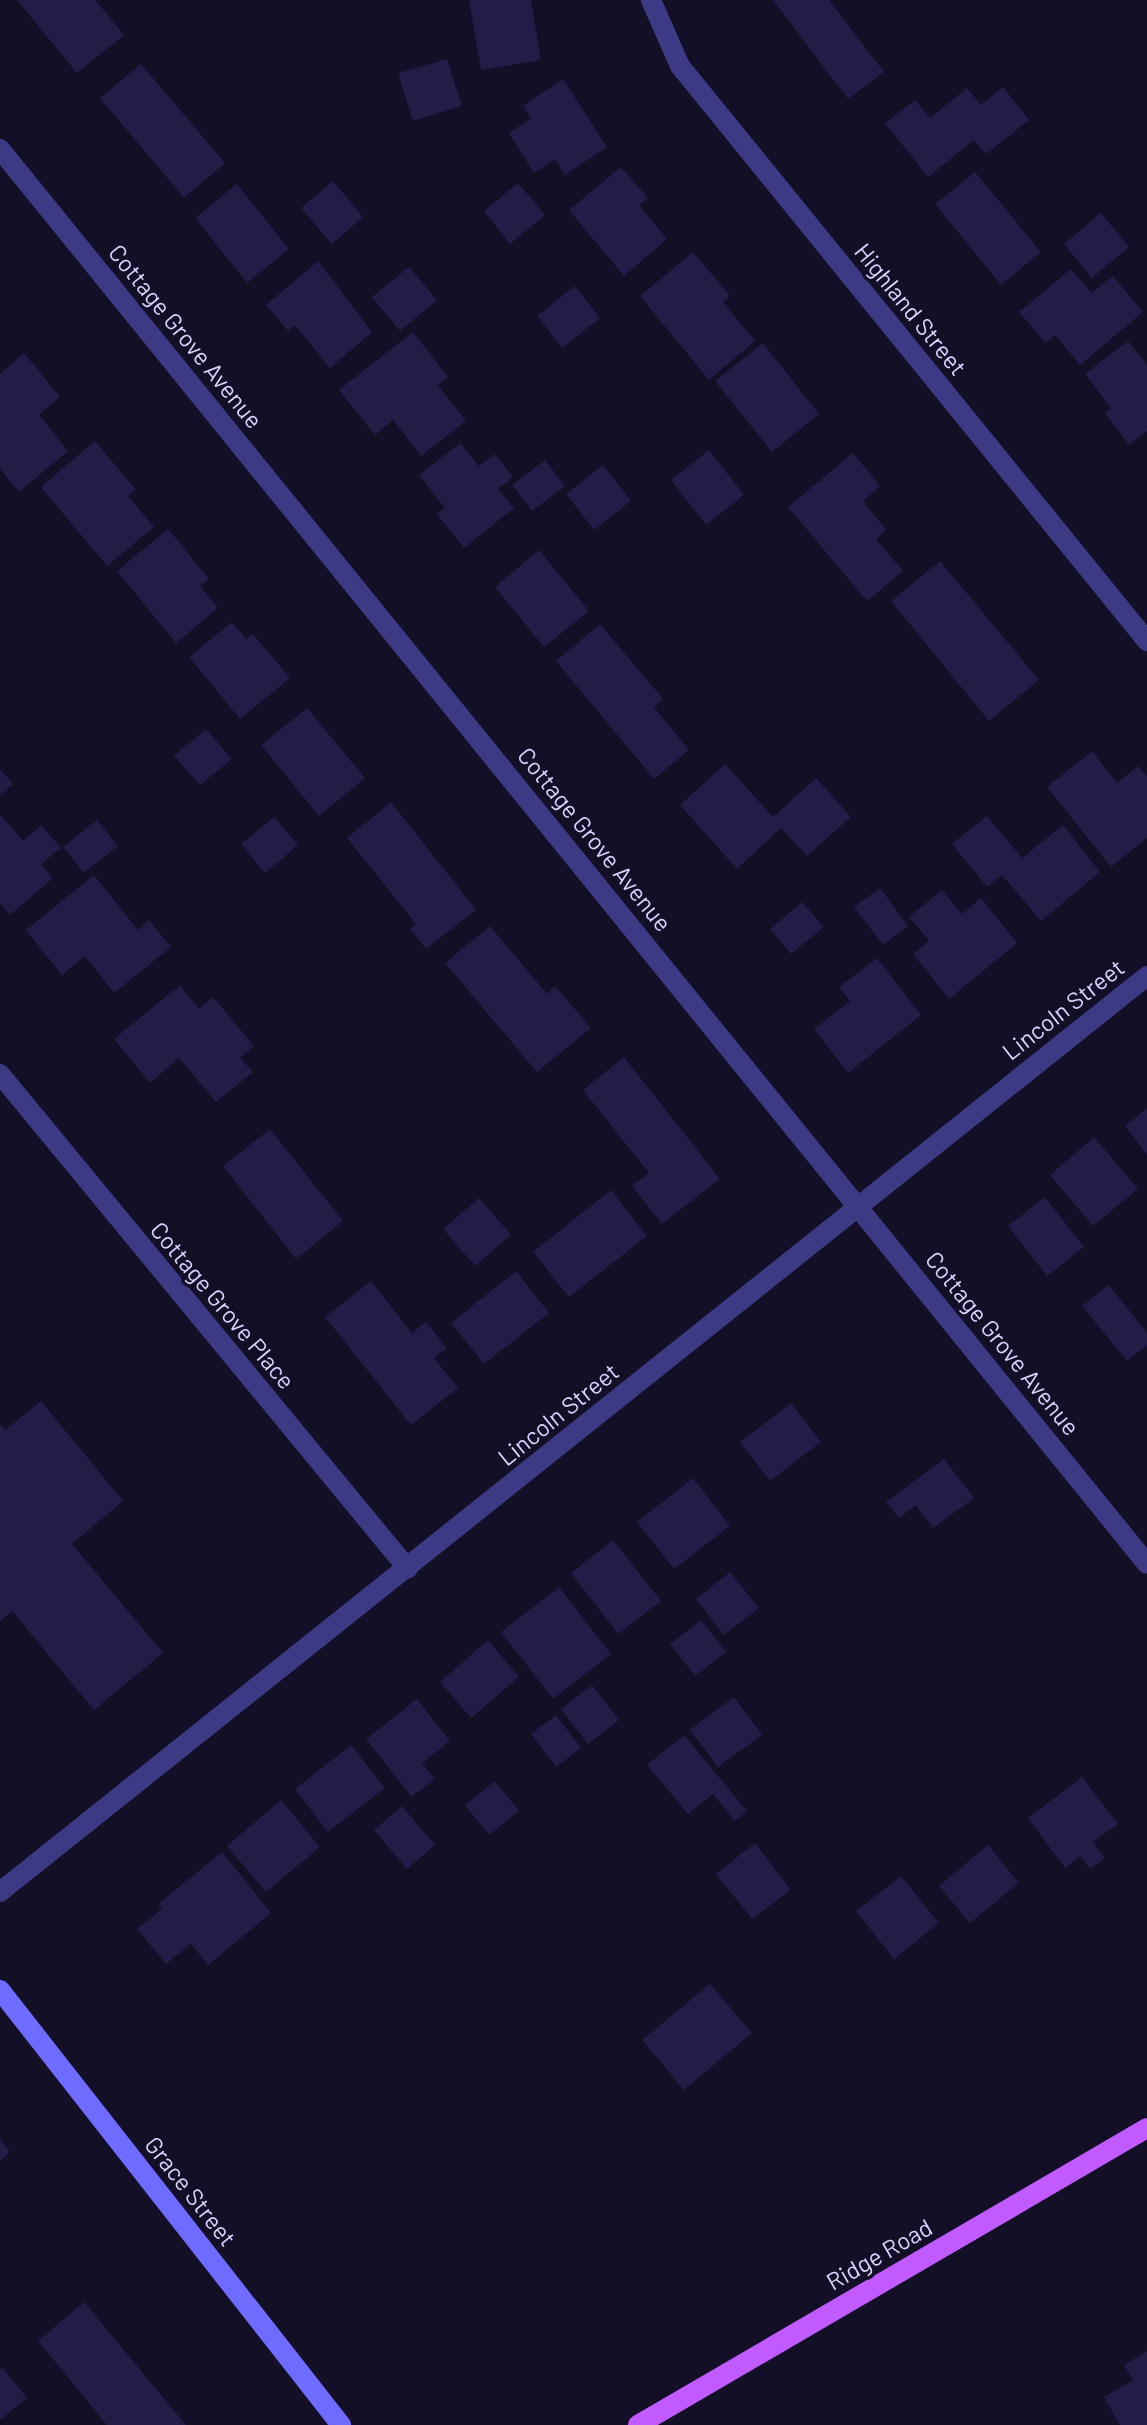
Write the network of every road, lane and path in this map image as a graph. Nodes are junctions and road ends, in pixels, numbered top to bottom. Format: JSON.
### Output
{"nodes":[{"id":1,"x":651,"y":0,"type":"edge"},
{"id":2,"x":0,"y":149,"type":"edge"},
{"id":3,"x":1147,"y":641,"type":"edge"},
{"id":4,"x":1147,"y":976,"type":"edge"},
{"id":5,"x":0,"y":1074,"type":"edge"},
{"id":6,"x":859,"y":1204,"type":"junction"},
{"id":7,"x":1147,"y":1564,"type":"edge"},
{"id":8,"x":408,"y":1569,"type":"junction"},
{"id":9,"x":0,"y":1892,"type":"edge"},
{"id":10,"x":0,"y":1990,"type":"edge"},
{"id":11,"x":1147,"y":2128,"type":"edge"},
{"id":12,"x":341,"y":2425,"type":"edge"},
{"id":13,"x":638,"y":2425,"type":"edge"}],
"edges":[{"from":1,"to":3,"type":"street","name":"Highland Street"},
{"from":2,"to":6,"type":"street","name":"Cottage Grove Avenue"},
{"from":4,"to":6,"type":"street","name":"Lincoln Street"},
{"from":5,"to":8,"type":"street","name":"Cottage Grove Place"},
{"from":6,"to":7,"type":"street","name":"Cottage Grove Avenue"},
{"from":6,"to":8,"type":"street","name":"Lincoln Street"},
{"from":8,"to":9,"type":"street","name":"Lincoln Street"},
{"from":10,"to":12,"type":"street","name":"Grace Street"},
{"from":11,"to":13,"type":"main road","name":"Ridge Road"}]}
